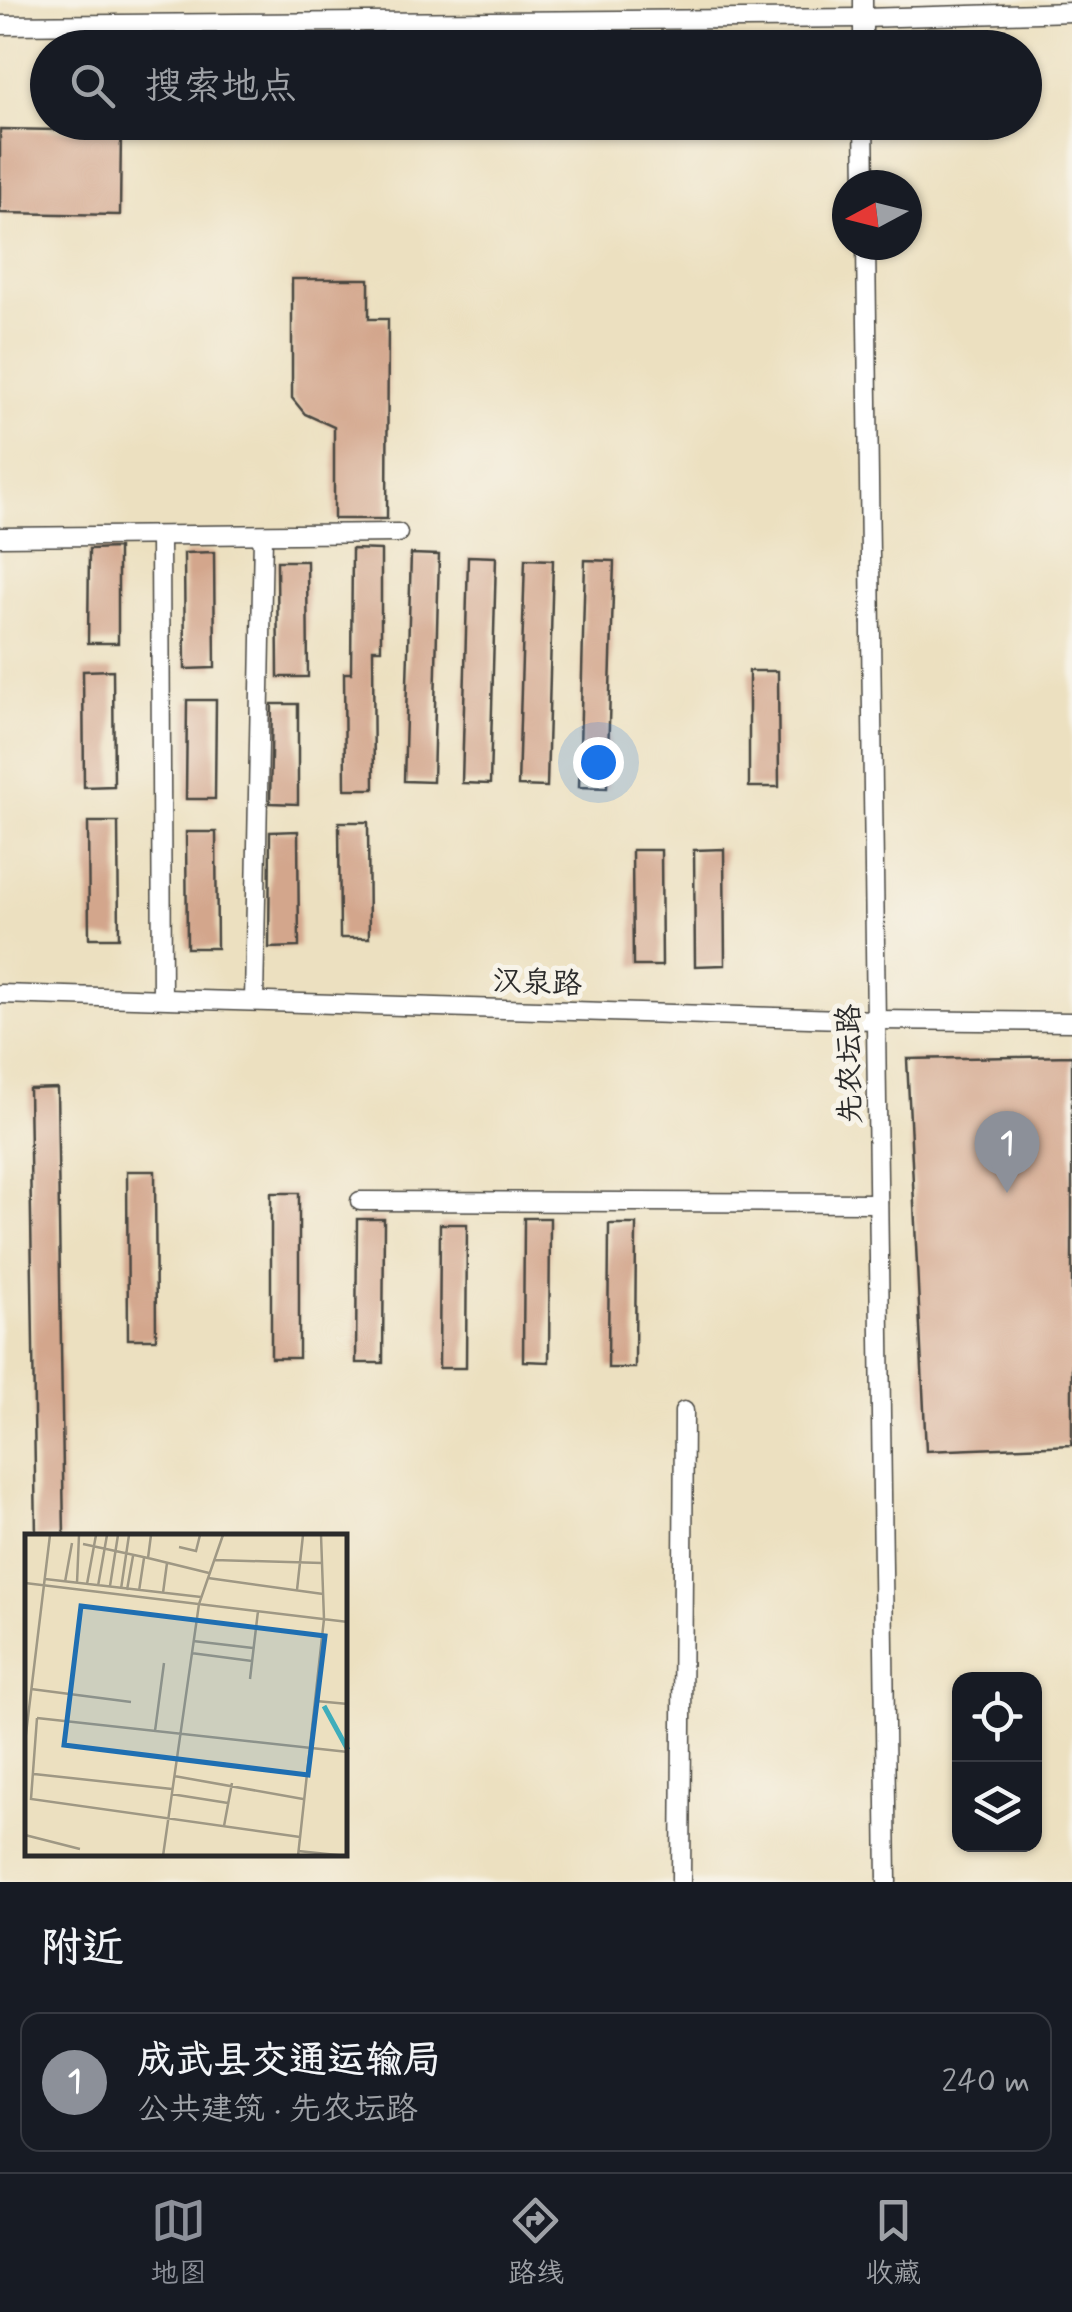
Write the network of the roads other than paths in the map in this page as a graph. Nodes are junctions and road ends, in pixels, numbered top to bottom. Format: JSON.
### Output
{"nodes":[{"id":1,"x":504,"y":0,"type":"edge"},
{"id":2,"x":863,"y":9,"type":"edge"},
{"id":3,"x":1072,"y":12,"type":"edge"},
{"id":4,"x":505,"y":22,"type":"junction"},
{"id":5,"x":0,"y":26,"type":"edge"},
{"id":6,"x":864,"y":140,"type":"edge"},
{"id":7,"x":865,"y":170,"type":"edge"},
{"id":8,"x":866,"y":260,"type":"edge"},
{"id":9,"x":398,"y":534,"type":"dead end"},
{"id":10,"x":263,"y":535,"type":"junction"},
{"id":11,"x":160,"y":536,"type":"junction"},
{"id":12,"x":0,"y":537,"type":"edge"},
{"id":13,"x":0,"y":994,"type":"edge"},
{"id":14,"x":162,"y":998,"type":"junction"},
{"id":15,"x":254,"y":1001,"type":"junction"},
{"id":16,"x":876,"y":1020,"type":"junction"},
{"id":17,"x":1072,"y":1022,"type":"edge"},
{"id":18,"x":360,"y":1200,"type":"dead end"},
{"id":19,"x":878,"y":1203,"type":"junction"},
{"id":20,"x":684,"y":1411,"type":"dead end"},
{"id":21,"x":681,"y":1882,"type":"edge"},
{"id":22,"x":887,"y":1882,"type":"edge"}],
"edges":[{"from":1,"to":4,"type":"street"},
{"from":2,"to":3,"type":"street"},
{"from":2,"to":4,"type":"street"},
{"from":4,"to":5,"type":"street"},
{"from":6,"to":7,"type":"street"},
{"from":8,"to":16,"type":"street","name":"先农坛路"},
{"from":9,"to":10,"type":"street"},
{"from":10,"to":11,"type":"street"},
{"from":10,"to":15,"type":"street"},
{"from":11,"to":12,"type":"street"},
{"from":11,"to":14,"type":"street"},
{"from":13,"to":14,"type":"street","name":"汉泉路"},
{"from":14,"to":15,"type":"street","name":"汉泉路"},
{"from":15,"to":16,"type":"street","name":"汉泉路"},
{"from":16,"to":17,"type":"street","name":"汉泉路"},
{"from":16,"to":19,"type":"street","name":"先农坛路"},
{"from":18,"to":19,"type":"street"},
{"from":19,"to":22,"type":"street","name":"先农坛路"},
{"from":20,"to":21,"type":"street"}]}
